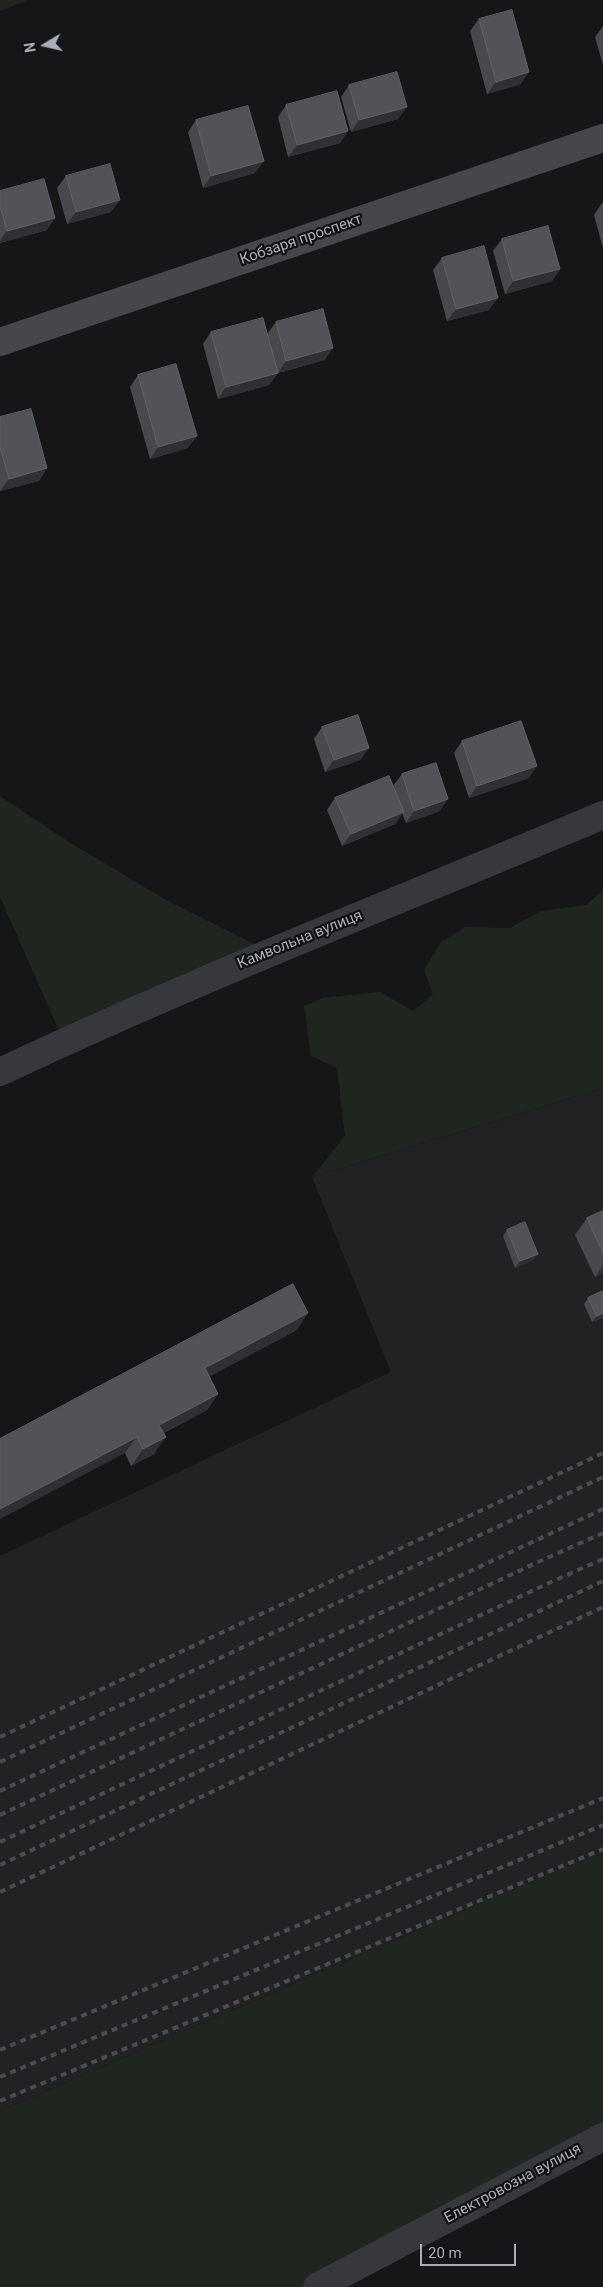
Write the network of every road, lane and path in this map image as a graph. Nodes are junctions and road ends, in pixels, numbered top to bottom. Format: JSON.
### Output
{"nodes":[{"id":1,"x":603,"y":138,"type":"edge"},
{"id":2,"x":0,"y":342,"type":"edge"},
{"id":3,"x":603,"y":815,"type":"edge"},
{"id":4,"x":0,"y":1072,"type":"edge"},
{"id":5,"x":603,"y":2137,"type":"edge"},
{"id":6,"x":317,"y":2287,"type":"edge"}],
"edges":[{"from":1,"to":2,"type":"main road","name":"Кобзаря проспект"},
{"from":3,"to":4,"type":"street","name":"Камвольна вулиця"},
{"from":5,"to":6,"type":"street","name":"Електровозна вулиця"}]}
